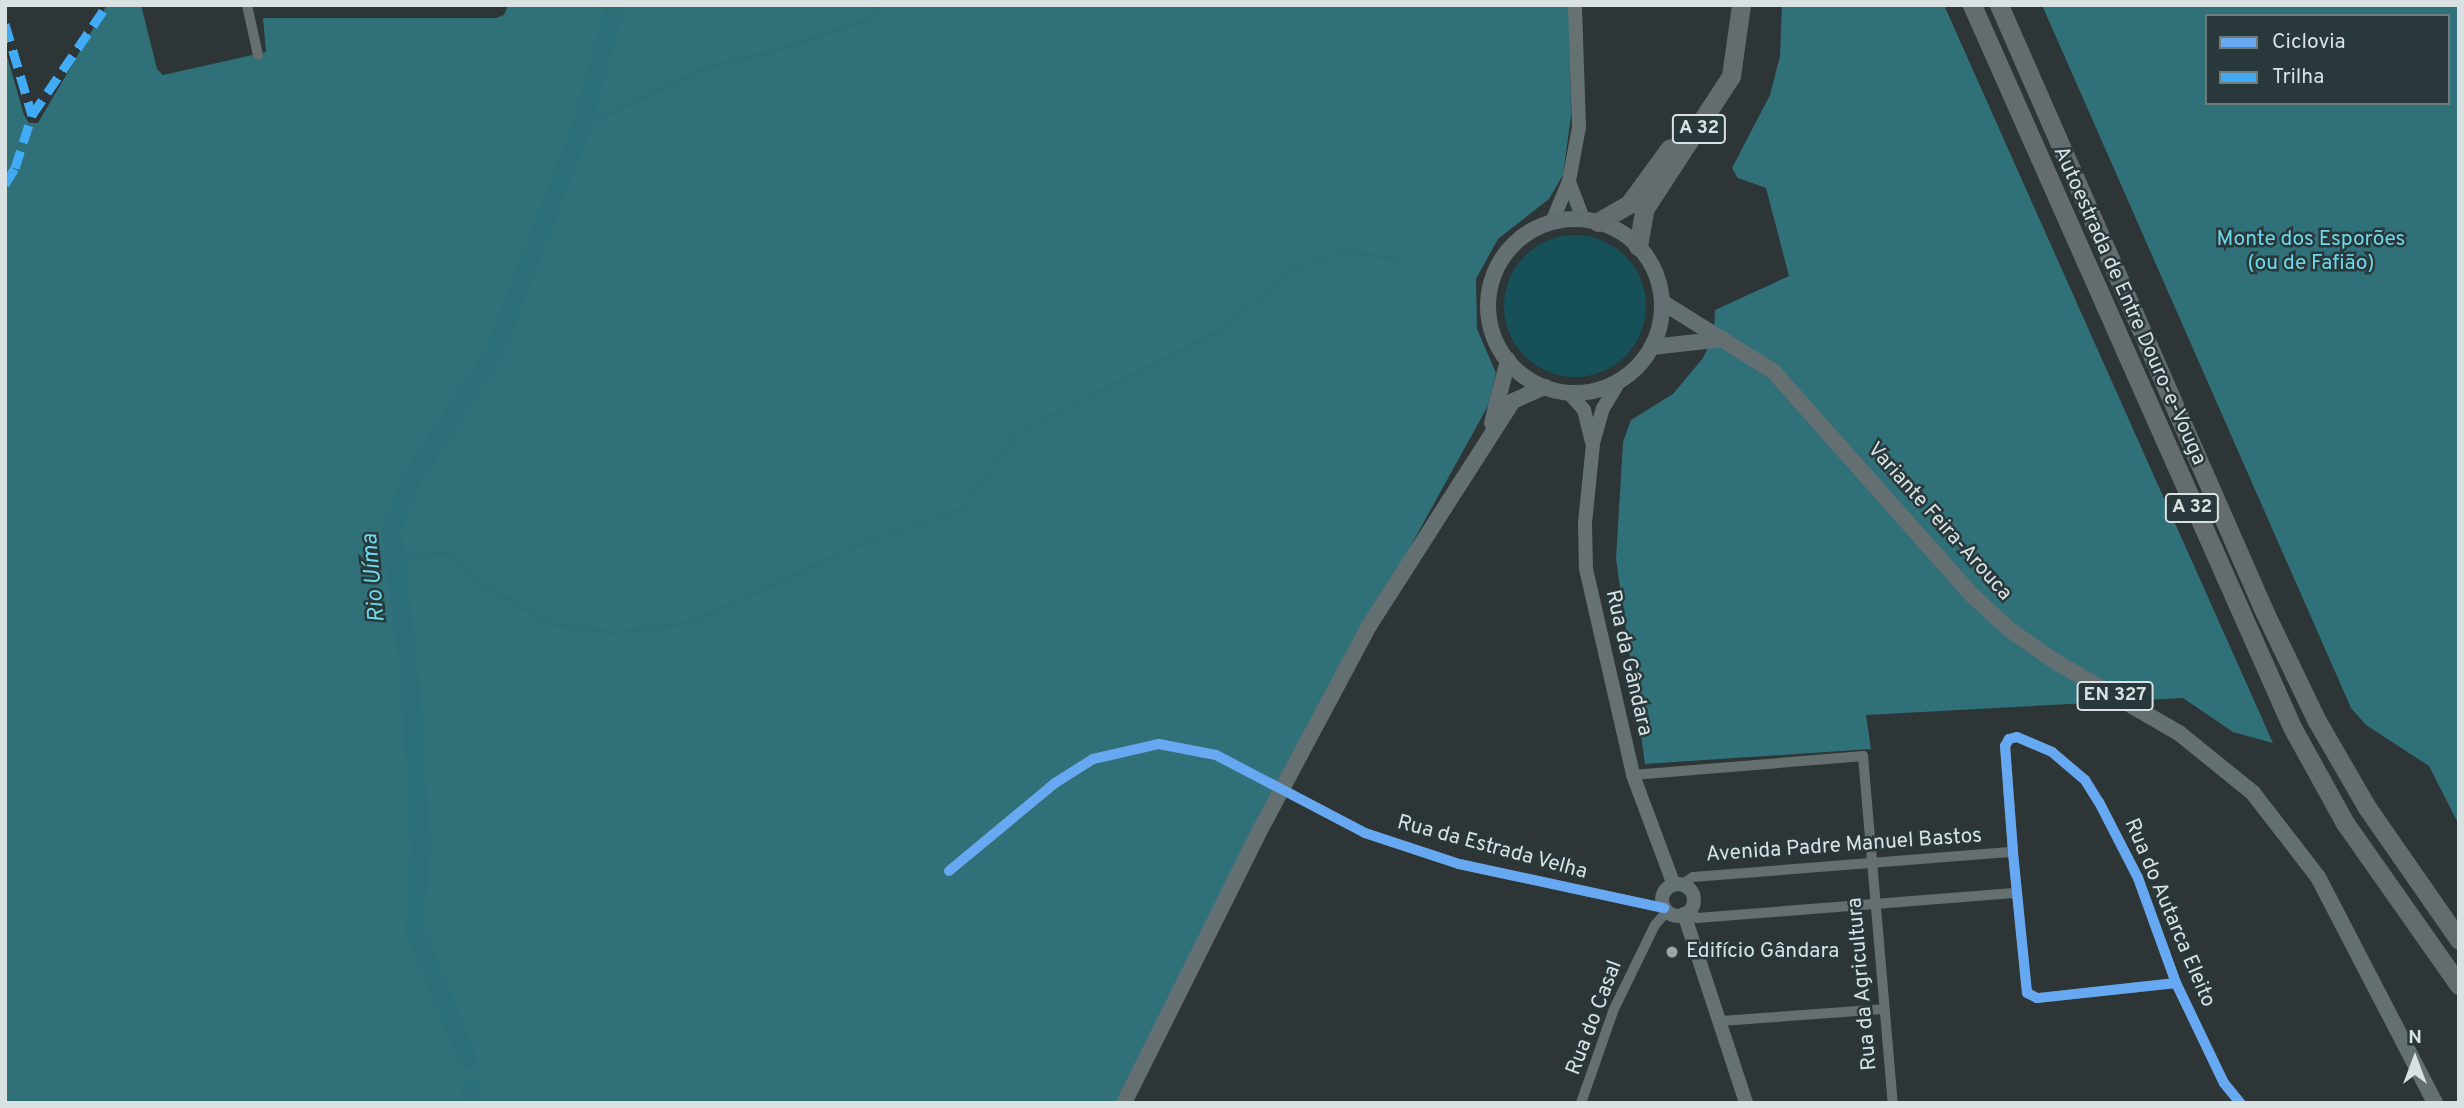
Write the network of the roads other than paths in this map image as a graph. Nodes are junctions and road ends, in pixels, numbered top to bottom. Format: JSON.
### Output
{"nodes":[{"id":1,"x":247,"y":5,"type":"edge"},
{"id":2,"x":1575,"y":5,"type":"edge"},
{"id":3,"x":1728,"y":5,"type":"edge"},
{"id":4,"x":1741,"y":5,"type":"edge"},
{"id":5,"x":1972,"y":5,"type":"edge"},
{"id":6,"x":1999,"y":5,"type":"edge"},
{"id":7,"x":258,"y":55,"type":"dead end"},
{"id":8,"x":1569,"y":181,"type":"junction"},
{"id":9,"x":1591,"y":221,"type":"junction"},
{"id":10,"x":1552,"y":222,"type":"junction"},
{"id":11,"x":1638,"y":246,"type":"junction"},
{"id":12,"x":1662,"y":302,"type":"junction"},
{"id":13,"x":1729,"y":340,"type":"junction"},
{"id":14,"x":1652,"y":347,"type":"junction"},
{"id":15,"x":1508,"y":360,"type":"junction"},
{"id":16,"x":1620,"y":380,"type":"junction"},
{"id":17,"x":1545,"y":387,"type":"junction"},
{"id":18,"x":1568,"y":392,"type":"junction"},
{"id":19,"x":1488,"y":436,"type":"junction"},
{"id":20,"x":1592,"y":443,"type":"junction"},
{"id":21,"x":1633,"y":775,"type":"junction"},
{"id":22,"x":2013,"y":852,"type":"junction"},
{"id":23,"x":1872,"y":862,"type":"junction"},
{"id":24,"x":949,"y":871,"type":"dead end"},
{"id":25,"x":1678,"y":885,"type":"junction"},
{"id":26,"x":2017,"y":894,"type":"junction"},
{"id":27,"x":1875,"y":904,"type":"junction"},
{"id":28,"x":1666,"y":909,"type":"junction"},
{"id":29,"x":1686,"y":913,"type":"junction"},
{"id":30,"x":2459,"y":940,"type":"edge"},
{"id":31,"x":2176,"y":983,"type":"junction"},
{"id":32,"x":2459,"y":985,"type":"edge"},
{"id":33,"x":1883,"y":1009,"type":"junction"},
{"id":34,"x":1721,"y":1021,"type":"junction"},
{"id":35,"x":1124,"y":1103,"type":"edge"},
{"id":36,"x":1581,"y":1103,"type":"edge"},
{"id":37,"x":1746,"y":1103,"type":"edge"},
{"id":38,"x":1893,"y":1103,"type":"edge"},
{"id":39,"x":2240,"y":1103,"type":"edge"},
{"id":40,"x":2435,"y":1103,"type":"edge"}],
"edges":[{"from":1,"to":7,"type":"street"},
{"from":2,"to":8,"type":"main road"},
{"from":3,"to":9,"type":"highway","number":"A 32"},
{"from":4,"to":11,"type":"highway","number":"A 32"},
{"from":5,"to":32,"type":"highway","name":"Autoestrada de Entre Douro-e-Vouga","number":"A 32"},
{"from":6,"to":30,"type":"highway","name":"Autoestrada de Entre Douro-e-Vouga","number":"A 32"},
{"from":8,"to":9,"type":"main road"},
{"from":8,"to":10,"type":"main road"},
{"from":9,"to":10,"type":"main road"},
{"from":9,"to":11,"type":"main road"},
{"from":10,"to":15,"type":"main road"},
{"from":11,"to":12,"type":"main road"},
{"from":12,"to":13,"type":"main road","name":"Variante Feira-Arouca","number":"EN 327"},
{"from":12,"to":14,"type":"main road"},
{"from":13,"to":14,"type":"main road"},
{"from":13,"to":40,"type":"main road","name":"Variante Feira-Arouca","number":"EN 327"},
{"from":14,"to":16,"type":"main road"},
{"from":15,"to":17,"type":"main road"},
{"from":15,"to":19,"type":"main road"},
{"from":16,"to":18,"type":"main road"},
{"from":16,"to":20,"type":"main road","name":"Rua da Gândara"},
{"from":17,"to":18,"type":"main road"},
{"from":17,"to":19,"type":"main road"},
{"from":18,"to":20,"type":"main road","name":"Rua da Gândara"},
{"from":19,"to":35,"type":"main road"},
{"from":20,"to":21,"type":"main road","name":"Rua da Gândara"},
{"from":21,"to":23,"type":"street","name":"Rua da Agricultura"},
{"from":21,"to":25,"type":"main road","name":"Rua da Gândara"},
{"from":22,"to":23,"type":"street","name":"Avenida Padre Manuel Bastos"},
{"from":22,"to":26,"type":"street"},
{"from":22,"to":31,"type":"street","name":"Rua do Autarca Eleito"},
{"from":23,"to":25,"type":"street","name":"Avenida Padre Manuel Bastos"},
{"from":23,"to":27,"type":"street","name":"Rua da Agricultura"},
{"from":24,"to":28,"type":"street","name":"Rua da Estrada Velha"},
{"from":25,"to":28,"type":"main road"},
{"from":25,"to":29,"type":"main road","name":"Rua da Gândara"},
{"from":26,"to":27,"type":"street"},
{"from":26,"to":31,"type":"street"},
{"from":27,"to":29,"type":"street"},
{"from":27,"to":33,"type":"street","name":"Rua da Agricultura"},
{"from":28,"to":29,"type":"main road"},
{"from":28,"to":36,"type":"street","name":"Rua do Casal"},
{"from":29,"to":34,"type":"main road","name":"Rua da Gândara"},
{"from":31,"to":39,"type":"street","name":"Rua do Autarca Eleito"},
{"from":33,"to":34,"type":"street"},
{"from":33,"to":38,"type":"street","name":"Rua da Agricultura"},
{"from":34,"to":37,"type":"main road","name":"Rua da Gândara"}]}
